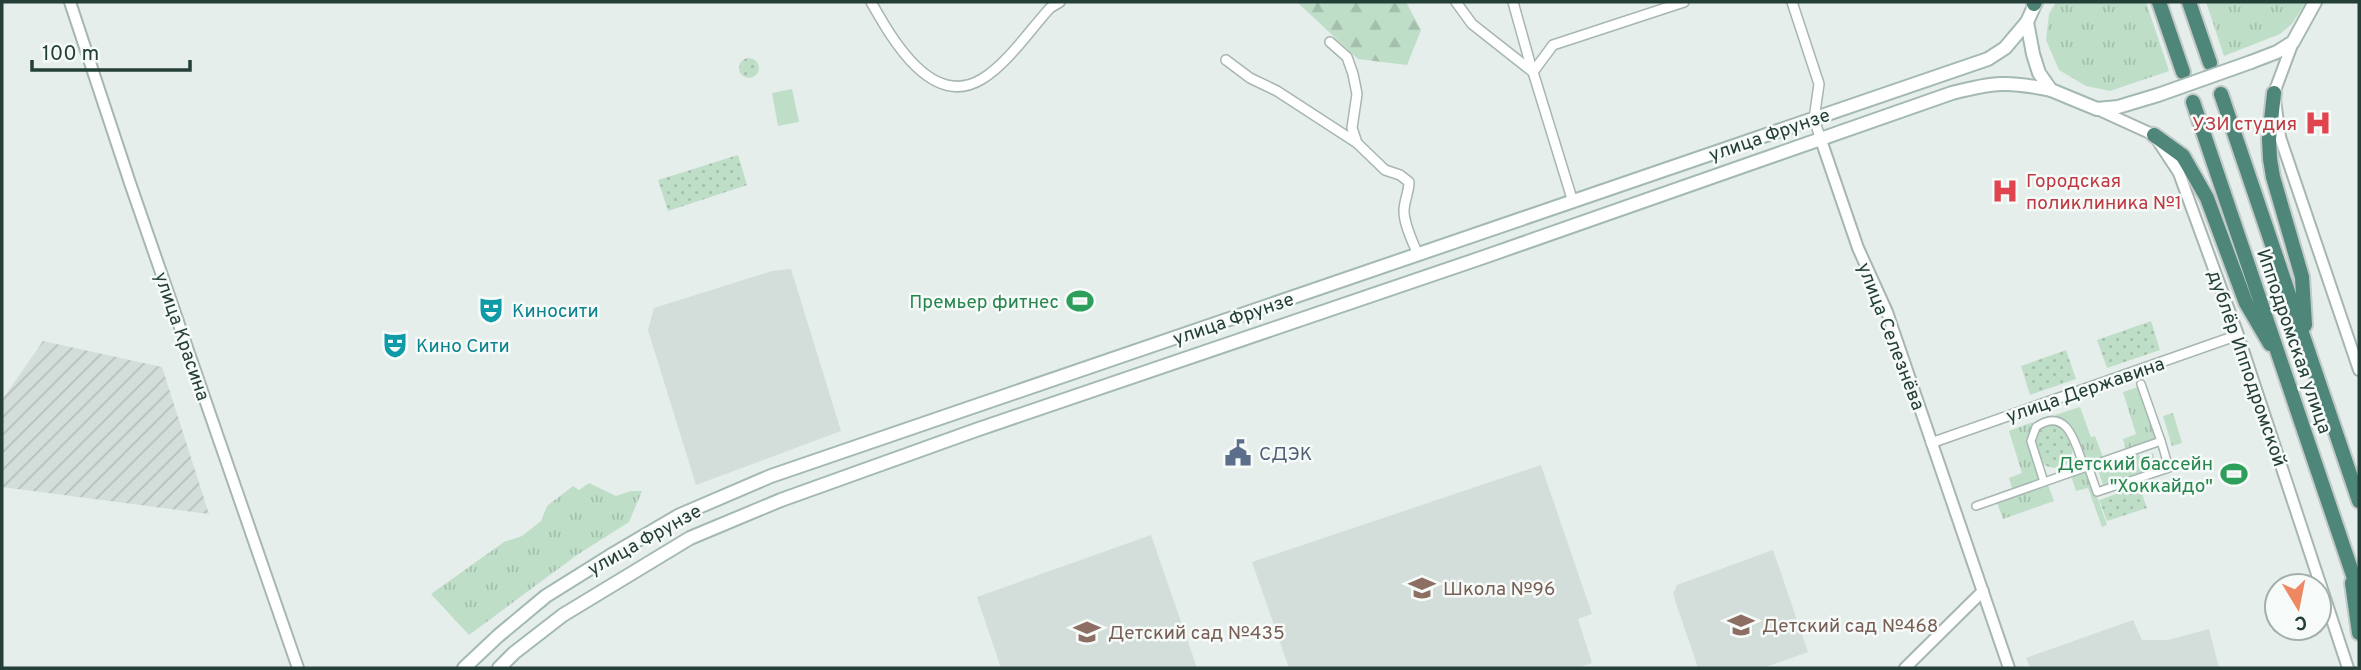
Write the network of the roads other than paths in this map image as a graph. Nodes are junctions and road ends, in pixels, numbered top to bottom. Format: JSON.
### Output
{"nodes":[{"id":1,"x":71,"y":2,"type":"edge"},
{"id":2,"x":871,"y":2,"type":"edge"},
{"id":3,"x":1060,"y":2,"type":"edge"},
{"id":4,"x":1456,"y":2,"type":"edge"},
{"id":5,"x":1513,"y":2,"type":"edge"},
{"id":6,"x":1684,"y":2,"type":"edge"},
{"id":7,"x":1792,"y":2,"type":"edge"},
{"id":8,"x":2035,"y":2,"type":"edge"},
{"id":9,"x":2159,"y":2,"type":"edge"},
{"id":10,"x":2189,"y":2,"type":"edge"},
{"id":11,"x":2314,"y":3,"type":"edge"},
{"id":12,"x":2027,"y":22,"type":"junction"},
{"id":13,"x":2293,"y":41,"type":"junction"},
{"id":14,"x":1330,"y":42,"type":"dead end"},
{"id":15,"x":1226,"y":60,"type":"dead end"},
{"id":16,"x":2210,"y":64,"type":"dead end"},
{"id":17,"x":1533,"y":72,"type":"junction"},
{"id":18,"x":2183,"y":72,"type":"dead end"},
{"id":19,"x":2051,"y":90,"type":"junction"},
{"id":20,"x":2274,"y":93,"type":"junction"},
{"id":21,"x":2221,"y":94,"type":"dead end"},
{"id":22,"x":2193,"y":102,"type":"dead end"},
{"id":23,"x":2096,"y":109,"type":"junction"},
{"id":24,"x":1814,"y":119,"type":"junction"},
{"id":25,"x":2154,"y":135,"type":"junction"},
{"id":26,"x":1821,"y":141,"type":"junction"},
{"id":27,"x":1357,"y":144,"type":"junction"},
{"id":28,"x":1573,"y":202,"type":"junction"},
{"id":29,"x":1418,"y":256,"type":"junction"},
{"id":30,"x":2238,"y":335,"type":"junction"},
{"id":31,"x":2306,"y":344,"type":"junction"},
{"id":32,"x":1146,"y":347,"type":"junction"},
{"id":33,"x":2282,"y":360,"type":"junction"},
{"id":34,"x":1153,"y":369,"type":"junction"},
{"id":35,"x":2359,"y":370,"type":"edge"},
{"id":36,"x":1044,"y":382,"type":"junction"},
{"id":37,"x":2141,"y":384,"type":"dead end"},
{"id":38,"x":1053,"y":403,"type":"junction"},
{"id":39,"x":2161,"y":441,"type":"junction"},
{"id":40,"x":1931,"y":443,"type":"junction"},
{"id":41,"x":2086,"y":467,"type":"junction"},
{"id":42,"x":2045,"y":482,"type":"junction"},
{"id":43,"x":2359,"y":501,"type":"edge"},
{"id":44,"x":1976,"y":506,"type":"dead end"},
{"id":45,"x":2349,"y":564,"type":"junction"},
{"id":46,"x":1983,"y":592,"type":"junction"},
{"id":47,"x":2359,"y":593,"type":"edge"},
{"id":48,"x":2359,"y":633,"type":"edge"},
{"id":49,"x":298,"y":668,"type":"edge"},
{"id":50,"x":464,"y":668,"type":"edge"},
{"id":51,"x":499,"y":668,"type":"edge"},
{"id":52,"x":1905,"y":668,"type":"edge"},
{"id":53,"x":2009,"y":668,"type":"edge"},
{"id":54,"x":2348,"y":668,"type":"edge"}],
"edges":[{"from":1,"to":49,"type":"street","name":"улица Красина"},
{"from":2,"to":3,"type":"street"},
{"from":4,"to":17,"type":"street"},
{"from":5,"to":17,"type":"street"},
{"from":6,"to":17,"type":"street"},
{"from":7,"to":24,"type":"street","name":"улица Селезнёва"},
{"from":8,"to":12,"type":"main road"},
{"from":9,"to":18,"type":"highway"},
{"from":10,"to":16,"type":"highway"},
{"from":11,"to":13,"type":"main road"},
{"from":12,"to":19,"type":"main road"},
{"from":12,"to":24,"type":"main road","name":"улица Фрунзе"},
{"from":13,"to":20,"type":"street"},
{"from":13,"to":23,"type":"main road","bridge":true},
{"from":14,"to":27,"type":"street"},
{"from":15,"to":27,"type":"street"},
{"from":17,"to":28,"type":"street"},
{"from":19,"to":23,"type":"main road","name":"улица Фрунзе"},
{"from":19,"to":26,"type":"main road","name":"улица Фрунзе"},
{"from":20,"to":31,"type":"highway"},
{"from":20,"to":35,"type":"street"},
{"from":21,"to":31,"type":"highway","name":"Ипподромская улица"},
{"from":22,"to":33,"type":"highway","name":"Ипподромская улица"},
{"from":23,"to":25,"type":"street"},
{"from":24,"to":26,"type":"street","name":"улица Селезнёва"},
{"from":24,"to":28,"type":"main road","name":"улица Фрунзе"},
{"from":25,"to":30,"type":"street","name":"дублёр Ипподромской"},
{"from":25,"to":33,"type":"highway"},
{"from":26,"to":34,"type":"main road","name":"улица Фрунзе"},
{"from":26,"to":40,"type":"street","name":"улица Селезнёва"},
{"from":27,"to":29,"type":"street"},
{"from":28,"to":29,"type":"main road","name":"улица Фрунзе"},
{"from":29,"to":32,"type":"main road","name":"улица Фрунзе"},
{"from":30,"to":40,"type":"street","name":"улица Державина"},
{"from":30,"to":54,"type":"street","name":"дублёр Ипподромской"},
{"from":31,"to":43,"type":"highway","name":"Ипподромская улица"},
{"from":32,"to":34,"type":"main road"},
{"from":32,"to":36,"type":"main road","name":"улица Фрунзе"},
{"from":33,"to":45,"type":"highway","name":"Ипподромская улица"},
{"from":34,"to":38,"type":"main road","name":"улица Фрунзе"},
{"from":36,"to":38,"type":"main road"},
{"from":36,"to":50,"type":"main road","name":"улица Фрунзе"},
{"from":37,"to":39,"type":"street"},
{"from":38,"to":51,"type":"main road","name":"улица Фрунзе"},
{"from":39,"to":41,"type":"street"},
{"from":39,"to":41,"type":"street"},
{"from":40,"to":46,"type":"street","name":"улица Селезнёва"},
{"from":41,"to":42,"type":"street"},
{"from":41,"to":42,"type":"street"},
{"from":42,"to":44,"type":"street"},
{"from":45,"to":47,"type":"highway","name":"Ипподромская улица"},
{"from":45,"to":48,"type":"highway"},
{"from":46,"to":52,"type":"street"},
{"from":46,"to":53,"type":"street","name":"улица Селезнёва"}]}
